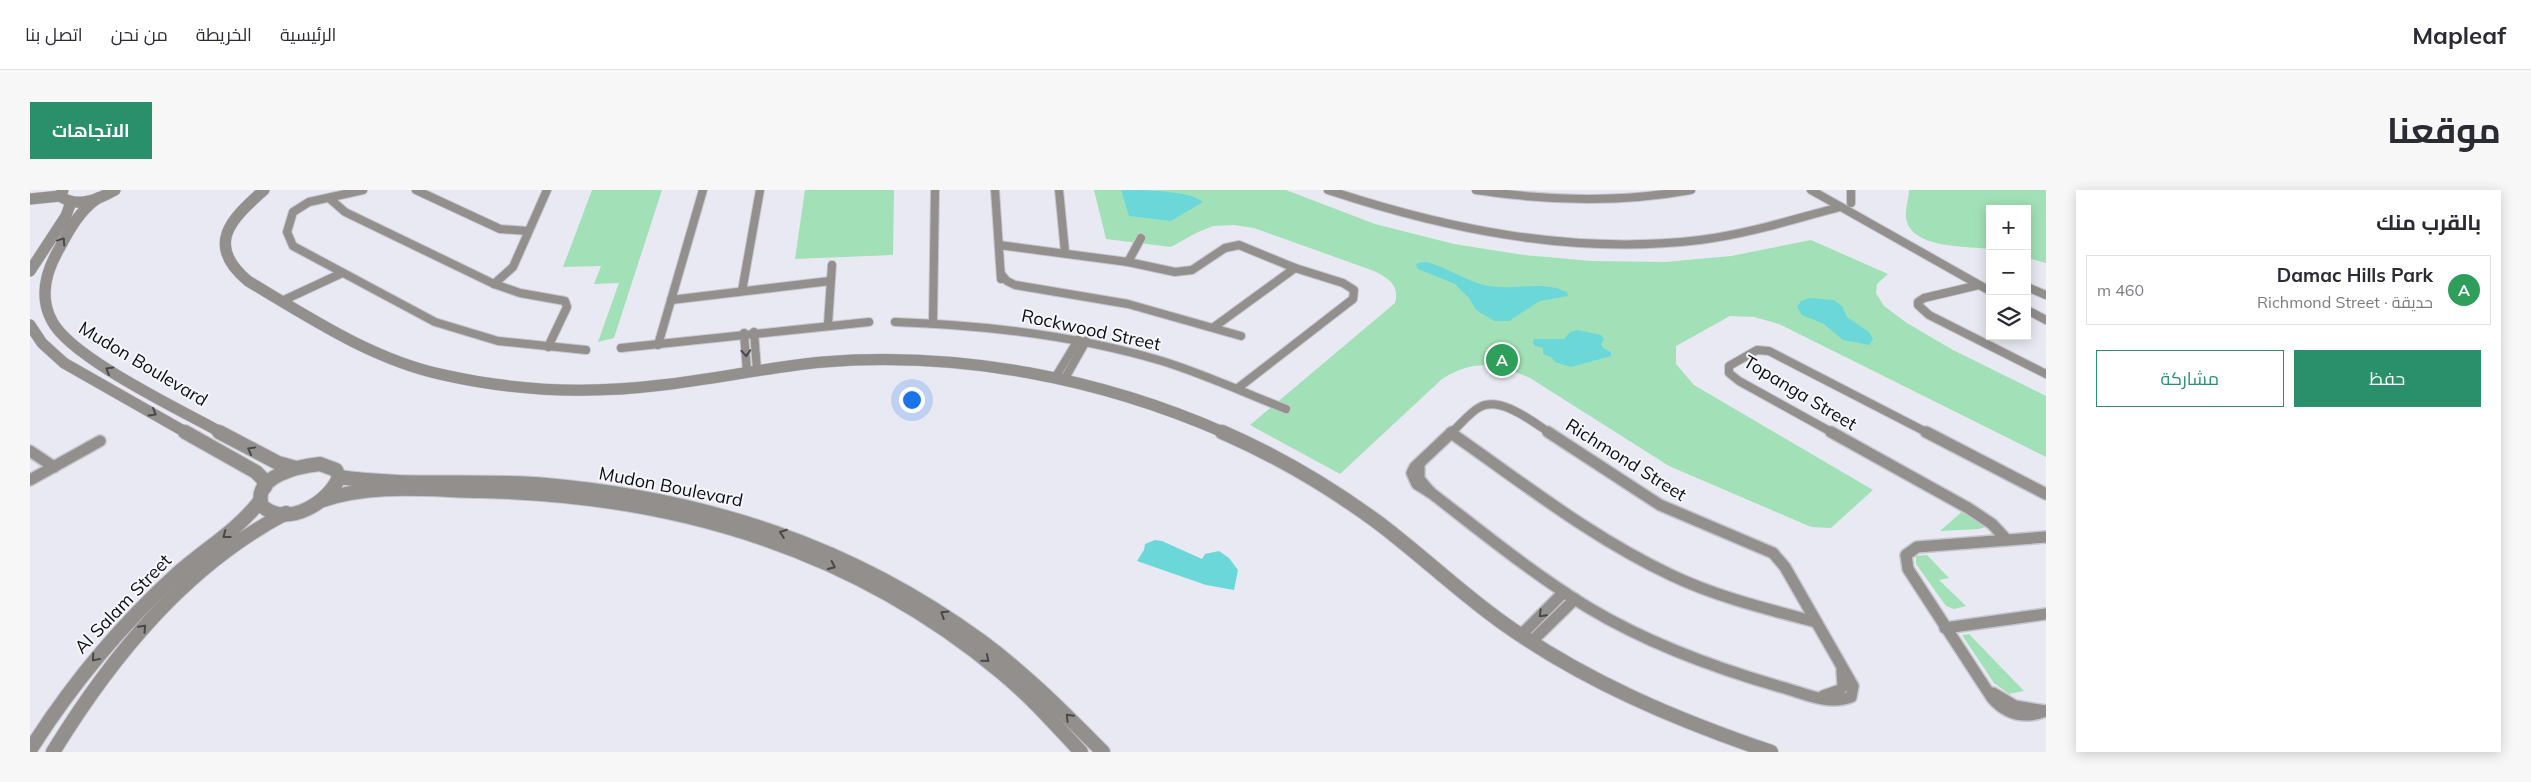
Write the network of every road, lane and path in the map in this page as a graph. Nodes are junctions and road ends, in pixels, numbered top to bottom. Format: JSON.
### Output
{"nodes":[{"id":1,"x":115,"y":190,"type":"edge"},
{"id":2,"x":264,"y":190,"type":"edge"},
{"id":3,"x":363,"y":190,"type":"edge"},
{"id":4,"x":416,"y":190,"type":"edge"},
{"id":5,"x":547,"y":190,"type":"edge"},
{"id":6,"x":703,"y":190,"type":"edge"},
{"id":7,"x":760,"y":190,"type":"edge"},
{"id":8,"x":935,"y":190,"type":"edge"},
{"id":9,"x":995,"y":190,"type":"edge"},
{"id":10,"x":1059,"y":190,"type":"edge"},
{"id":11,"x":1328,"y":190,"type":"edge"},
{"id":12,"x":1476,"y":190,"type":"edge"},
{"id":13,"x":1691,"y":190,"type":"edge"},
{"id":14,"x":1811,"y":190,"type":"edge"},
{"id":15,"x":1851,"y":190,"type":"edge"},
{"id":16,"x":61,"y":192,"type":"edge"},
{"id":17,"x":346,"y":194,"type":"junction"},
{"id":18,"x":35,"y":198,"type":"edge"},
{"id":19,"x":98,"y":198,"type":"junction"},
{"id":20,"x":329,"y":198,"type":"junction"},
{"id":21,"x":71,"y":202,"type":"junction"},
{"id":22,"x":1851,"y":203,"type":"dead end"},
{"id":23,"x":338,"y":206,"type":"junction"},
{"id":24,"x":1840,"y":207,"type":"junction"},
{"id":25,"x":528,"y":231,"type":"junction"},
{"id":26,"x":1141,"y":238,"type":"dead end"},
{"id":27,"x":999,"y":245,"type":"junction"},
{"id":28,"x":1065,"y":252,"type":"junction"},
{"id":29,"x":1128,"y":262,"type":"junction"},
{"id":30,"x":832,"y":265,"type":"dead end"},
{"id":31,"x":1295,"y":268,"type":"junction"},
{"id":32,"x":30,"y":271,"type":"edge"},
{"id":33,"x":342,"y":275,"type":"junction"},
{"id":34,"x":830,"y":281,"type":"junction"},
{"id":35,"x":494,"y":284,"type":"junction"},
{"id":36,"x":1979,"y":285,"type":"junction"},
{"id":37,"x":1986,"y":289,"type":"edge"},
{"id":38,"x":2031,"y":289,"type":"edge"},
{"id":39,"x":742,"y":291,"type":"junction"},
{"id":40,"x":2031,"y":293,"type":"edge"},
{"id":41,"x":2046,"y":295,"type":"edge"},
{"id":42,"x":672,"y":300,"type":"junction"},
{"id":43,"x":285,"y":303,"type":"junction"},
{"id":44,"x":2031,"y":312,"type":"edge"},
{"id":45,"x":2046,"y":320,"type":"edge"},
{"id":46,"x":869,"y":322,"type":"dead end"},
{"id":47,"x":895,"y":322,"type":"dead end"},
{"id":48,"x":933,"y":323,"type":"junction"},
{"id":49,"x":828,"y":324,"type":"junction"},
{"id":50,"x":1214,"y":326,"type":"junction"},
{"id":51,"x":31,"y":329,"type":"edge"},
{"id":52,"x":749,"y":333,"type":"junction"},
{"id":53,"x":1241,"y":336,"type":"dead end"},
{"id":54,"x":1082,"y":341,"type":"junction"},
{"id":55,"x":658,"y":345,"type":"junction"},
{"id":56,"x":548,"y":347,"type":"junction"},
{"id":57,"x":621,"y":348,"type":"dead end"},
{"id":58,"x":586,"y":350,"type":"dead end"},
{"id":59,"x":752,"y":371,"type":"junction"},
{"id":60,"x":2046,"y":374,"type":"edge"},
{"id":61,"x":1060,"y":379,"type":"junction"},
{"id":62,"x":1238,"y":388,"type":"junction"},
{"id":63,"x":1286,"y":409,"type":"dead end"},
{"id":64,"x":1451,"y":433,"type":"junction"},
{"id":65,"x":100,"y":441,"type":"dead end"},
{"id":66,"x":30,"y":451,"type":"edge"},
{"id":67,"x":54,"y":467,"type":"junction"},
{"id":68,"x":296,"y":468,"type":"junction"},
{"id":69,"x":339,"y":477,"type":"junction"},
{"id":70,"x":30,"y":480,"type":"edge"},
{"id":71,"x":263,"y":494,"type":"junction"},
{"id":72,"x":2046,"y":494,"type":"edge"},
{"id":73,"x":323,"y":500,"type":"junction"},
{"id":74,"x":286,"y":513,"type":"junction"},
{"id":75,"x":2046,"y":537,"type":"edge"},
{"id":76,"x":2006,"y":539,"type":"junction"},
{"id":77,"x":1564,"y":592,"type":"junction"},
{"id":78,"x":1575,"y":599,"type":"junction"},
{"id":79,"x":2046,"y":614,"type":"edge"},
{"id":80,"x":1816,"y":622,"type":"junction"},
{"id":81,"x":1945,"y":628,"type":"junction"},
{"id":82,"x":1526,"y":638,"type":"junction"},
{"id":83,"x":2046,"y":711,"type":"edge"},
{"id":84,"x":30,"y":750,"type":"edge"},
{"id":85,"x":53,"y":752,"type":"edge"},
{"id":86,"x":1081,"y":752,"type":"edge"},
{"id":87,"x":1103,"y":752,"type":"edge"},
{"id":88,"x":1770,"y":752,"type":"edge"}],
"edges":[{"from":1,"to":19,"type":"street"},
{"from":2,"to":43,"type":"street"},
{"from":3,"to":17,"type":"street"},
{"from":4,"to":25,"type":"street"},
{"from":5,"to":25,"type":"street"},
{"from":6,"to":42,"type":"street"},
{"from":7,"to":39,"type":"street"},
{"from":8,"to":48,"type":"street"},
{"from":9,"to":27,"type":"street","name":"Rockwood Street"},
{"from":10,"to":28,"type":"street"},
{"from":11,"to":24,"type":"street"},
{"from":12,"to":13,"type":"street"},
{"from":14,"to":24,"type":"street"},
{"from":15,"to":22,"type":"street"},
{"from":16,"to":18,"type":"street"},
{"from":16,"to":21,"type":"street"},
{"from":17,"to":20,"type":"street"},
{"from":17,"to":23,"type":"street"},
{"from":19,"to":21,"type":"street"},
{"from":68,"to":19,"type":"street","name":"Mudon Boulevard","one_way":true},
{"from":20,"to":23,"type":"street"},
{"from":20,"to":33,"type":"street"},
{"from":21,"to":32,"type":"street"},
{"from":23,"to":35,"type":"street"},
{"from":24,"to":36,"type":"street"},
{"from":25,"to":35,"type":"street"},
{"from":26,"to":29,"type":"street"},
{"from":27,"to":28,"type":"street"},
{"from":27,"to":50,"type":"street","name":"Rockwood Street"},
{"from":28,"to":29,"type":"street"},
{"from":29,"to":31,"type":"street"},
{"from":30,"to":34,"type":"street"},
{"from":31,"to":50,"type":"street"},
{"from":31,"to":62,"type":"street"},
{"from":33,"to":43,"type":"street"},
{"from":33,"to":56,"type":"street"},
{"from":34,"to":39,"type":"street"},
{"from":34,"to":49,"type":"street"},
{"from":35,"to":56,"type":"street"},
{"from":36,"to":37,"type":"street"},
{"from":36,"to":60,"type":"street"},
{"from":38,"to":41,"type":"street"},
{"from":39,"to":42,"type":"street"},
{"from":40,"to":41,"type":"street"},
{"from":42,"to":55,"type":"street"},
{"from":43,"to":59,"type":"street"},
{"from":44,"to":45,"type":"street"},
{"from":46,"to":49,"type":"street"},
{"from":47,"to":48,"type":"street","name":"Rockwood Street"},
{"from":48,"to":54,"type":"street","name":"Rockwood Street"},
{"from":49,"to":52,"type":"street"},
{"from":50,"to":53,"type":"street","name":"Rockwood Street"},
{"from":51,"to":71,"type":"street","name":"Mudon Boulevard","one_way":true},
{"from":52,"to":55,"type":"street"},
{"from":52,"to":59,"type":"street"},
{"from":54,"to":61,"type":"street"},
{"from":54,"to":62,"type":"street","name":"Rockwood Street"},
{"from":55,"to":57,"type":"street"},
{"from":56,"to":58,"type":"street"},
{"from":59,"to":61,"type":"street"},
{"from":61,"to":82,"type":"street"},
{"from":62,"to":63,"type":"street","name":"Rockwood Street"},
{"from":64,"to":77,"type":"street","name":"Richmond Street"},
{"from":64,"to":80,"type":"street"},
{"from":64,"to":80,"type":"street","name":"Richmond Street"},
{"from":65,"to":67,"type":"street"},
{"from":66,"to":67,"type":"street"},
{"from":67,"to":70,"type":"street"},
{"from":68,"to":69,"type":"street"},
{"from":68,"to":71,"type":"street","name":"Al Salam Street"},
{"from":69,"to":73,"type":"street"},
{"from":87,"to":69,"type":"street","name":"Mudon Boulevard","one_way":true},
{"from":71,"to":74,"type":"street","name":"Mudon Boulevard"},
{"from":71,"to":84,"type":"street","name":"Al Salam Street","one_way":true},
{"from":72,"to":76,"type":"street","name":"Topanga Street"},
{"from":73,"to":74,"type":"street","name":"Mudon Boulevard"},
{"from":73,"to":86,"type":"street","name":"Mudon Boulevard","one_way":true},
{"from":85,"to":74,"type":"street","name":"Al Salam Street","one_way":true},
{"from":75,"to":76,"type":"street"},
{"from":76,"to":81,"type":"street"},
{"from":77,"to":78,"type":"street","name":"Richmond Street"},
{"from":77,"to":82,"type":"street","one_way":true},
{"from":78,"to":80,"type":"street","name":"Richmond Street"},
{"from":78,"to":82,"type":"street"},
{"from":79,"to":81,"type":"street"},
{"from":81,"to":83,"type":"street"},
{"from":82,"to":88,"type":"street"}]}
